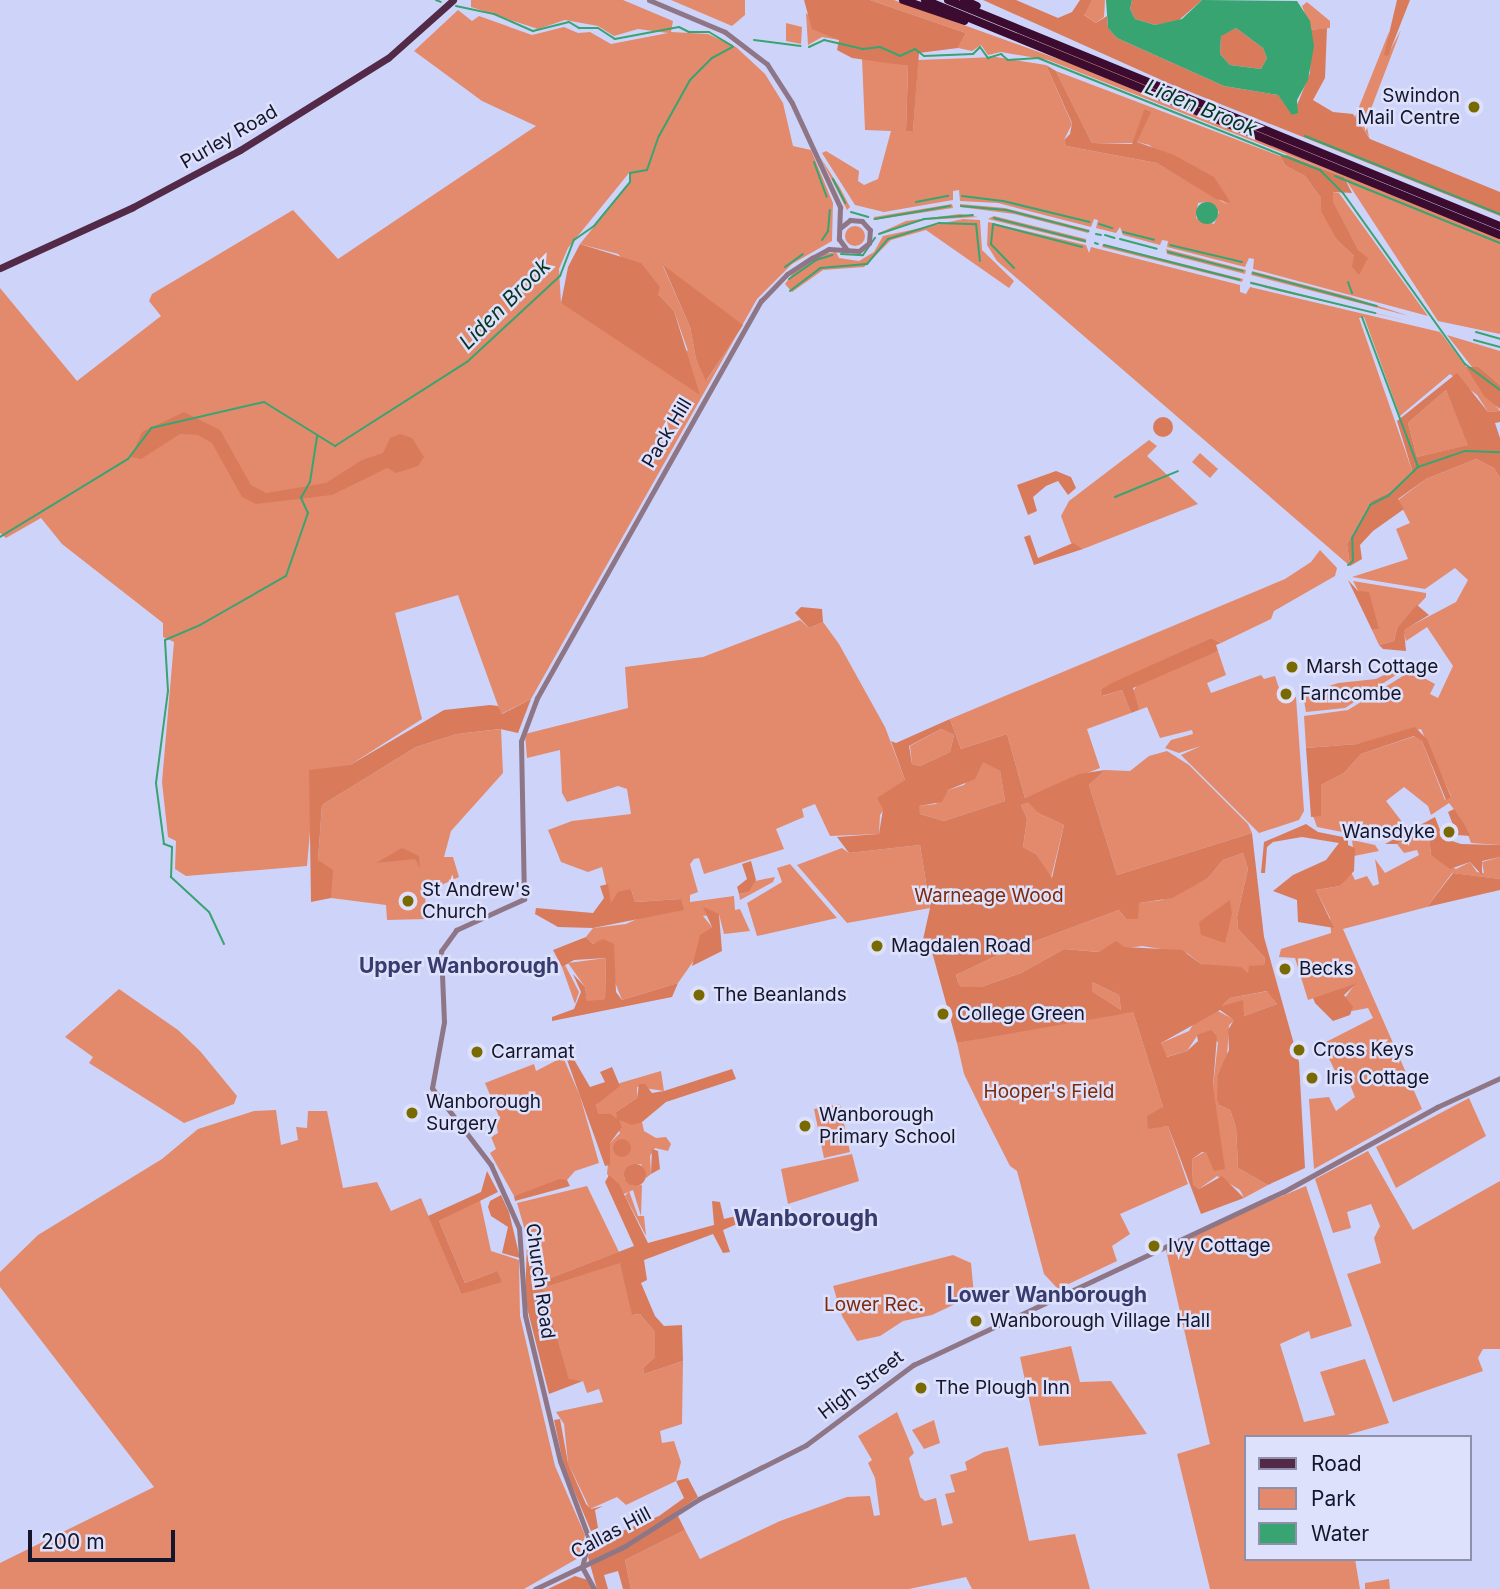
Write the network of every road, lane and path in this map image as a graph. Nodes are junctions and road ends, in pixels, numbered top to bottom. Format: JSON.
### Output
{"nodes":[{"id":1,"x":453,"y":0,"type":"edge"},
{"id":2,"x":649,"y":0,"type":"edge"},
{"id":3,"x":903,"y":0,"type":"edge"},
{"id":4,"x":925,"y":0,"type":"edge"},
{"id":5,"x":948,"y":0,"type":"edge"},
{"id":6,"x":964,"y":0,"type":"edge"},
{"id":7,"x":1016,"y":32,"type":"junction"},
{"id":8,"x":840,"y":207,"type":"junction"},
{"id":9,"x":854,"y":219,"type":"junction"},
{"id":10,"x":1500,"y":226,"type":"edge"},
{"id":11,"x":841,"y":228,"type":"junction"},
{"id":12,"x":1500,"y":235,"type":"edge"},
{"id":13,"x":839,"y":237,"type":"junction"},
{"id":14,"x":830,"y":249,"type":"junction"},
{"id":15,"x":848,"y":250,"type":"junction"},
{"id":16,"x":0,"y":268,"type":"edge"},
{"id":17,"x":558,"y":656,"type":"joint"},
{"id":18,"x":1500,"y":1078,"type":"edge"},
{"id":19,"x":699,"y":1499,"type":"joint"},
{"id":20,"x":592,"y":1563,"type":"junction"},
{"id":21,"x":582,"y":1567,"type":"junction"},
{"id":22,"x":588,"y":1578,"type":"junction"},
{"id":23,"x":535,"y":1589,"type":"edge"},
{"id":24,"x":594,"y":1589,"type":"edge"}],
"edges":[{"from":1,"to":16,"type":"main road","name":"Purley Road"},
{"from":2,"to":8,"type":"street"},
{"from":3,"to":7,"type":"highway"},
{"from":4,"to":7,"type":"highway"},
{"from":5,"to":7,"type":"highway"},
{"from":6,"to":7,"type":"highway"},
{"from":7,"to":10,"type":"highway"},
{"from":7,"to":12,"type":"highway"},
{"from":8,"to":9,"type":"street"},
{"from":8,"to":11,"type":"street"},
{"from":9,"to":11,"type":"street"},
{"from":9,"to":15,"type":"street"},
{"from":11,"to":13,"type":"street"},
{"from":13,"to":14,"type":"street","name":"Pack Hill"},
{"from":13,"to":15,"type":"street"},
{"from":14,"to":15,"type":"street"},
{"from":14,"to":17,"type":"street","name":"Pack Hill"},
{"from":17,"to":21,"type":"street","name":"Church Road"},
{"from":18,"to":19,"type":"street","name":"High Street"},
{"from":19,"to":20,"type":"street","name":"Callas Hill"},
{"from":20,"to":21,"type":"street","name":"Callas Hill"},
{"from":20,"to":22,"type":"street"},
{"from":21,"to":22,"type":"street"},
{"from":21,"to":23,"type":"street","name":"Callas Hill"},
{"from":22,"to":24,"type":"street"}]}
